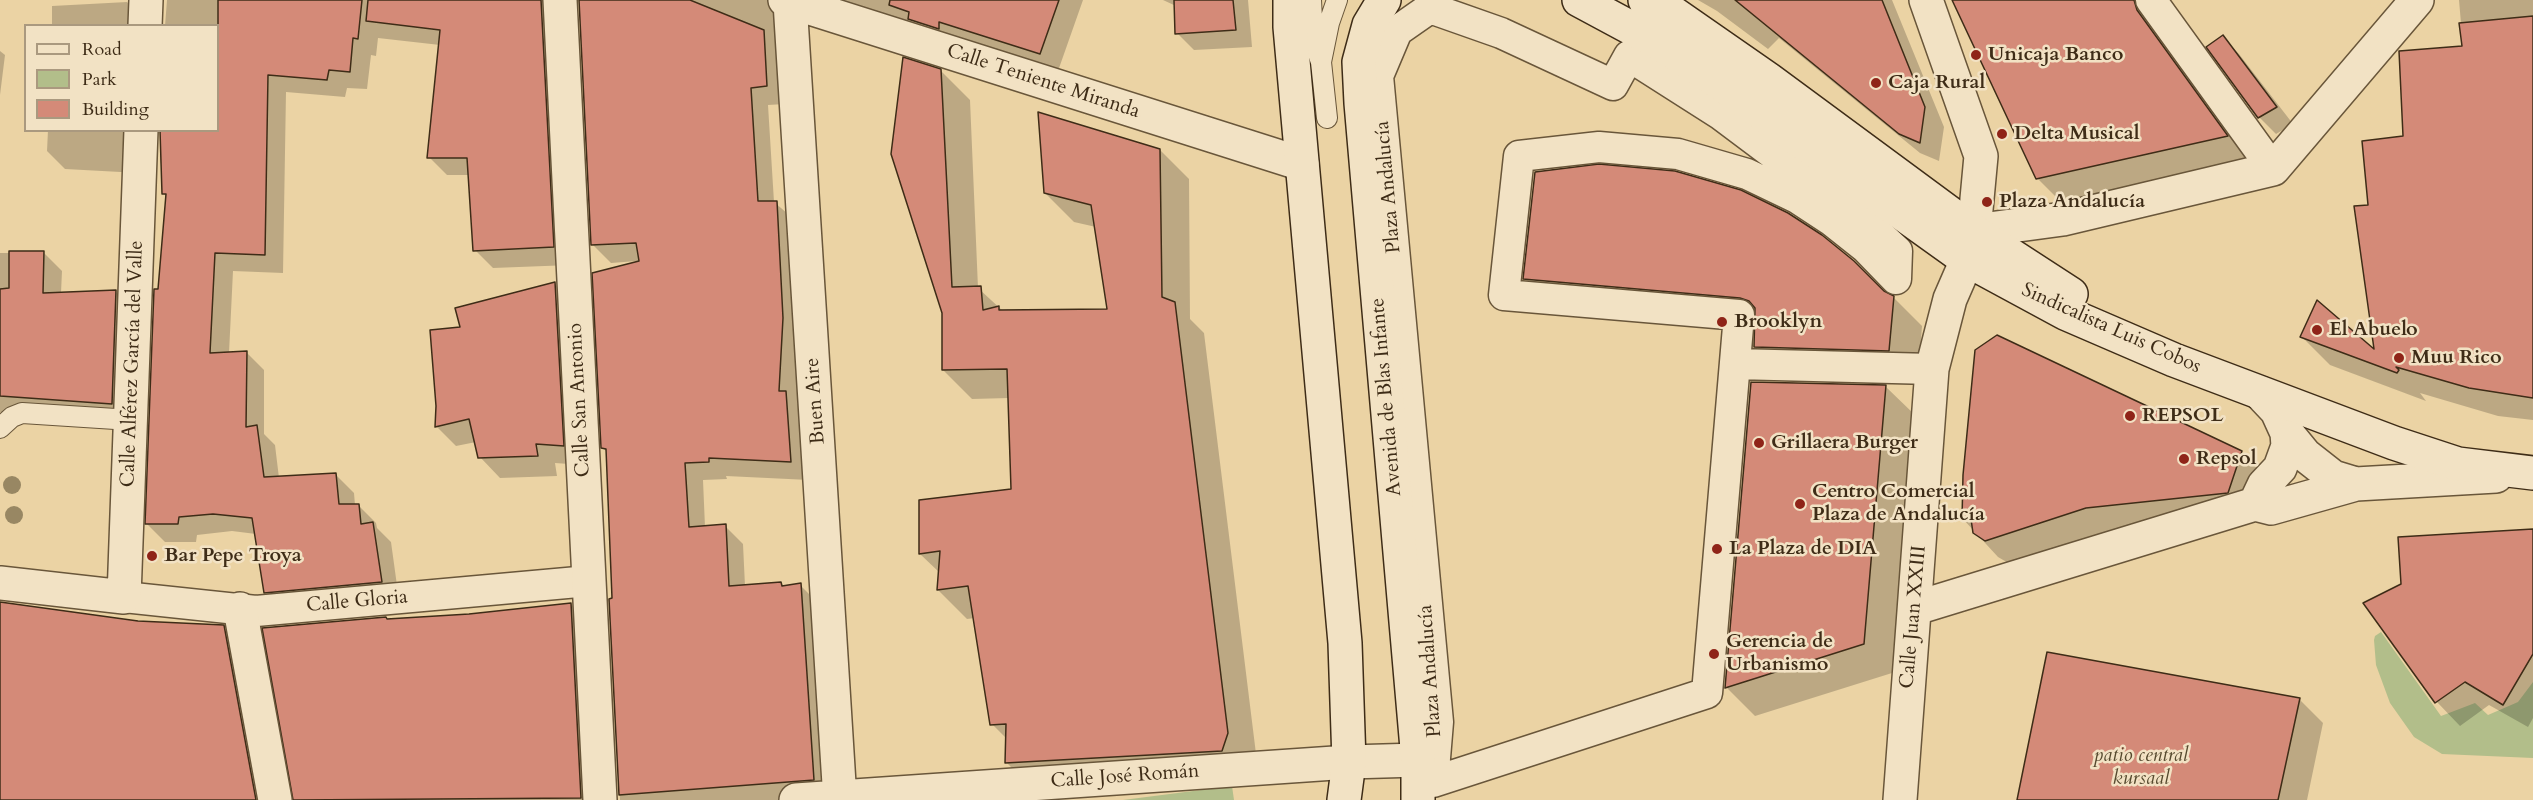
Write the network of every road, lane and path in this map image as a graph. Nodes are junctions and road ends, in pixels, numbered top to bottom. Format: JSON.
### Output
{"nodes":[{"id":1,"x":146,"y":0,"type":"edge"},
{"id":2,"x":560,"y":0,"type":"edge"},
{"id":3,"x":1290,"y":0,"type":"edge"},
{"id":4,"x":1311,"y":0,"type":"edge"},
{"id":5,"x":1337,"y":0,"type":"edge"},
{"id":6,"x":1384,"y":0,"type":"edge"},
{"id":7,"x":1579,"y":0,"type":"edge"},
{"id":8,"x":1645,"y":0,"type":"edge"},
{"id":9,"x":1926,"y":0,"type":"edge"},
{"id":10,"x":2151,"y":0,"type":"edge"},
{"id":11,"x":2417,"y":0,"type":"edge"},
{"id":12,"x":788,"y":1,"type":"edge"},
{"id":13,"x":145,"y":24,"type":"edge"},
{"id":14,"x":1321,"y":62,"type":"junction"},
{"id":15,"x":1327,"y":118,"type":"dead end"},
{"id":16,"x":141,"y":132,"type":"edge"},
{"id":17,"x":1302,"y":164,"type":"junction"},
{"id":18,"x":2273,"y":170,"type":"junction"},
{"id":19,"x":1970,"y":245,"type":"junction"},
{"id":20,"x":1735,"y":364,"type":"junction"},
{"id":21,"x":1932,"y":369,"type":"junction"},
{"id":22,"x":2260,"y":393,"type":"junction"},
{"id":23,"x":131,"y":420,"type":"junction"},
{"id":24,"x":0,"y":428,"type":"edge"},
{"id":25,"x":2287,"y":434,"type":"junction"},
{"id":26,"x":2532,"y":467,"type":"edge"},
{"id":27,"x":2356,"y":484,"type":"junction"},
{"id":28,"x":2255,"y":504,"type":"junction"},
{"id":29,"x":589,"y":581,"type":"junction"},
{"id":30,"x":0,"y":583,"type":"edge"},
{"id":31,"x":124,"y":597,"type":"junction"},
{"id":32,"x":1916,"y":608,"type":"junction"},
{"id":33,"x":240,"y":609,"type":"junction"},
{"id":34,"x":1418,"y":760,"type":"junction"},
{"id":35,"x":1349,"y":762,"type":"junction"},
{"id":36,"x":840,"y":798,"type":"edge"},
{"id":37,"x":275,"y":800,"type":"edge"},
{"id":38,"x":600,"y":800,"type":"edge"},
{"id":39,"x":796,"y":800,"type":"edge"},
{"id":40,"x":1344,"y":800,"type":"edge"},
{"id":41,"x":1418,"y":800,"type":"edge"},
{"id":42,"x":1900,"y":800,"type":"edge"}],
"edges":[{"from":1,"to":13,"type":"street"},
{"from":2,"to":29,"type":"street","name":"Calle San Antonio"},
{"from":3,"to":17,"type":"street"},
{"from":4,"to":14,"type":"lane"},
{"from":5,"to":14,"type":"lane"},
{"from":6,"to":34,"type":"street","name":"Avenida de Blas Infante"},
{"from":7,"to":19,"type":"street","name":"Sindicalista Luis Cobos"},
{"from":8,"to":19,"type":"street","name":"Sindicalista Luis Cobos"},
{"from":9,"to":19,"type":"street","name":"Calle Juan XXIII"},
{"from":10,"to":18,"type":"street"},
{"from":11,"to":18,"type":"street"},
{"from":12,"to":17,"type":"street","name":"Calle Teniente Miranda"},
{"from":12,"to":36,"type":"street","name":"Buen Aire"},
{"from":14,"to":15,"type":"lane"},
{"from":16,"to":23,"type":"street","name":"Calle Alférez García del Valle"},
{"from":17,"to":35,"type":"street"},
{"from":18,"to":19,"type":"street"},
{"from":19,"to":21,"type":"street","name":"Calle Juan XXIII"},
{"from":19,"to":22,"type":"street","name":"Sindicalista Luis Cobos"},
{"from":19,"to":26,"type":"street","name":"Sindicalista Luis Cobos"},
{"from":20,"to":20,"type":"street","name":"Plaza Andalucía"},
{"from":20,"to":21,"type":"street"},
{"from":21,"to":32,"type":"street","name":"Calle Juan XXIII"},
{"from":22,"to":25,"type":"street"},
{"from":22,"to":26,"type":"street","name":"Sindicalista Luis Cobos"},
{"from":23,"to":24,"type":"lane"},
{"from":23,"to":31,"type":"street","name":"Calle Alférez García del Valle"},
{"from":25,"to":27,"type":"street"},
{"from":25,"to":28,"type":"street"},
{"from":26,"to":27,"type":"street"},
{"from":27,"to":28,"type":"street"},
{"from":28,"to":32,"type":"street"},
{"from":29,"to":33,"type":"street","name":"Calle Gloria"},
{"from":29,"to":38,"type":"street","name":"Calle San Antonio"},
{"from":30,"to":31,"type":"street"},
{"from":31,"to":33,"type":"street","name":"Calle Gloria"},
{"from":32,"to":42,"type":"street","name":"Calle Juan XXIII"},
{"from":33,"to":37,"type":"street"},
{"from":34,"to":35,"type":"street","name":"Calle José Román"},
{"from":34,"to":41,"type":"street","name":"Avenida de Blas Infante"},
{"from":35,"to":36,"type":"street","name":"Calle José Román"},
{"from":35,"to":40,"type":"street"},
{"from":36,"to":39,"type":"street","name":"Calle José Román"}]}
